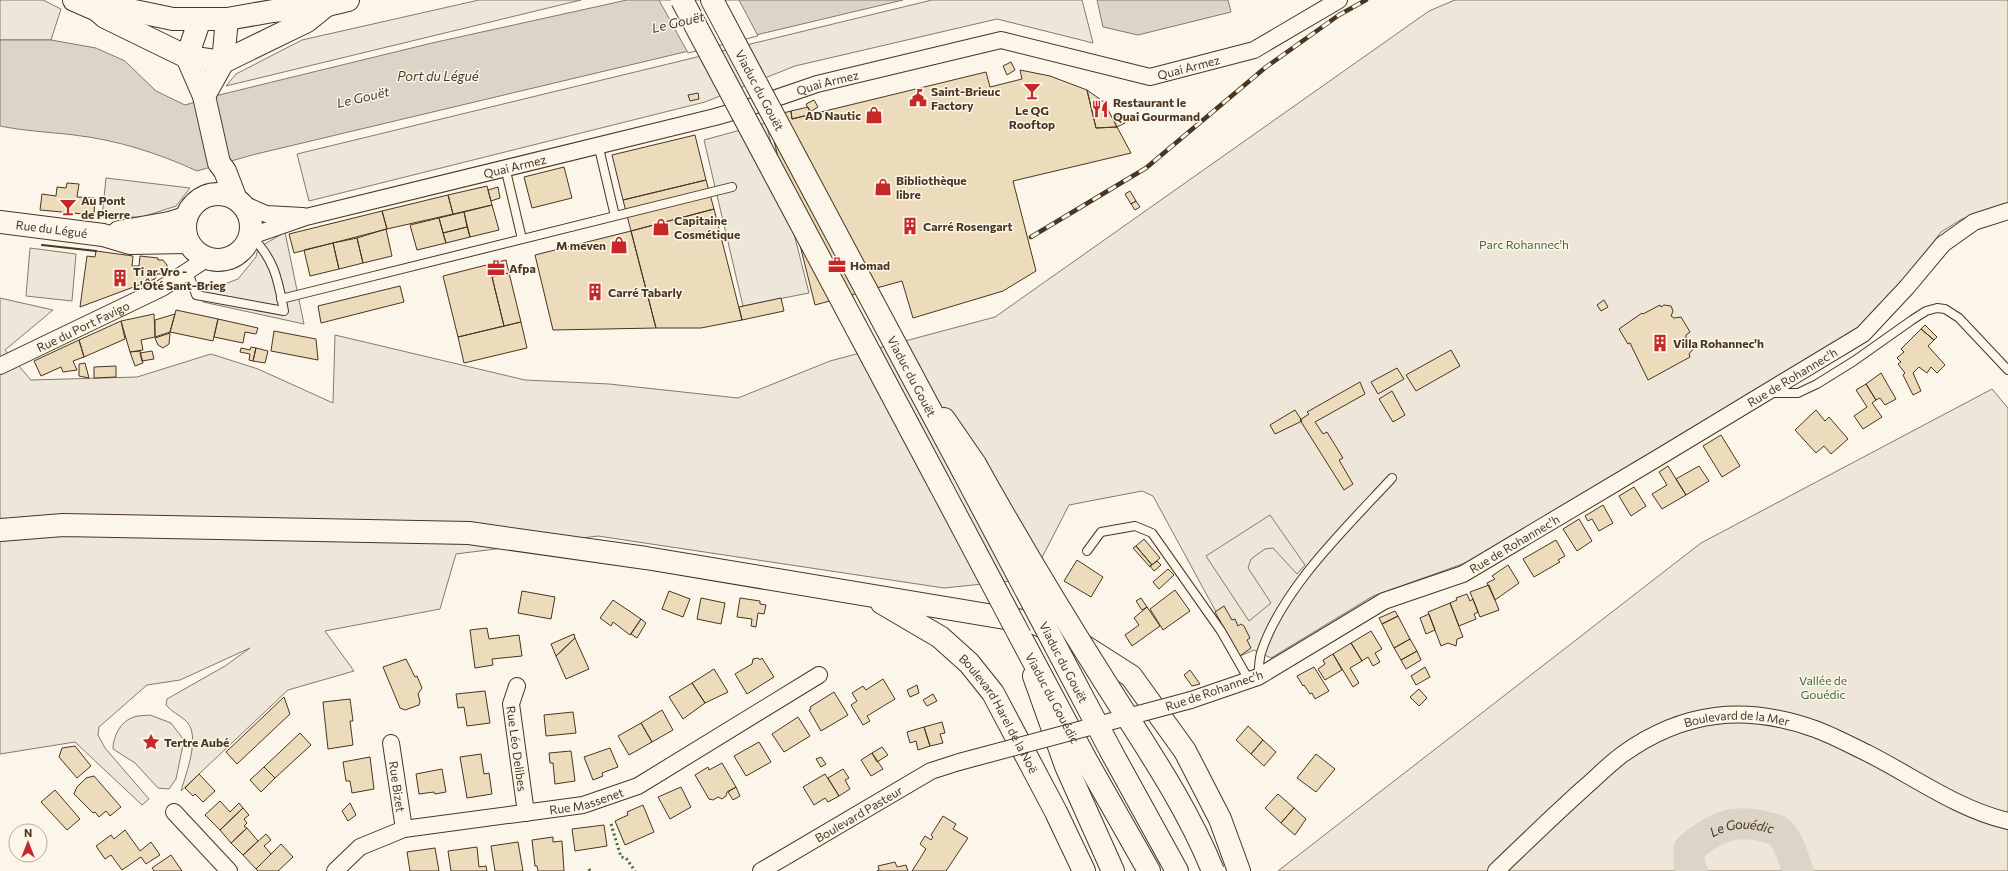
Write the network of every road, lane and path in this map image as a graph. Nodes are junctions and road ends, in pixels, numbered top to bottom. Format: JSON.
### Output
{"nodes":[{"id":1,"x":74,"y":0,"type":"edge"},
{"id":2,"x":682,"y":0,"type":"edge"},
{"id":3,"x":712,"y":0,"type":"edge"},
{"id":4,"x":1340,"y":0,"type":"edge"},
{"id":5,"x":338,"y":2,"type":"edge"},
{"id":6,"x":273,"y":5,"type":"edge"},
{"id":7,"x":97,"y":10,"type":"junction"},
{"id":8,"x":200,"y":19,"type":"junction"},
{"id":9,"x":227,"y":19,"type":"junction"},
{"id":10,"x":205,"y":60,"type":"junction"},
{"id":11,"x":204,"y":96,"type":"junction"},
{"id":12,"x":598,"y":144,"type":"junction"},
{"id":13,"x":219,"y":164,"type":"junction"},
{"id":14,"x":505,"y":167,"type":"junction"},
{"id":15,"x":732,"y":187,"type":"dead end"},
{"id":16,"x":239,"y":201,"type":"junction"},
{"id":17,"x":191,"y":210,"type":"junction"},
{"id":18,"x":2008,"y":211,"type":"edge"},
{"id":19,"x":615,"y":216,"type":"junction"},
{"id":20,"x":306,"y":217,"type":"junction"},
{"id":21,"x":0,"y":222,"type":"edge"},
{"id":22,"x":103,"y":235,"type":"junction"},
{"id":23,"x":522,"y":239,"type":"junction"},
{"id":24,"x":188,"y":242,"type":"junction"},
{"id":25,"x":257,"y":243,"type":"junction"},
{"id":26,"x":196,"y":264,"type":"junction"},
{"id":27,"x":281,"y":299,"type":"junction"},
{"id":28,"x":0,"y":366,"type":"edge"},
{"id":29,"x":2008,"y":370,"type":"edge"},
{"id":30,"x":910,"y":372,"type":"junction"},
{"id":31,"x":1763,"y":393,"type":"junction"},
{"id":32,"x":1392,"y":478,"type":"dead end"},
{"id":33,"x":0,"y":530,"type":"edge"},
{"id":34,"x":1087,"y":551,"type":"dead end"},
{"id":35,"x":868,"y":596,"type":"junction"},
{"id":36,"x":819,"y":675,"type":"dead end"},
{"id":37,"x":1253,"y":678,"type":"junction"},
{"id":38,"x":517,"y":686,"type":"dead end"},
{"id":39,"x":391,"y":743,"type":"dead end"},
{"id":40,"x":959,"y":762,"type":"joint"},
{"id":41,"x":1076,"y":763,"type":"junction"},
{"id":42,"x":174,"y":812,"type":"dead end"},
{"id":43,"x":526,"y":813,"type":"junction"},
{"id":44,"x":2008,"y":821,"type":"edge"},
{"id":45,"x":404,"y":829,"type":"junction"},
{"id":46,"x":229,"y":871,"type":"edge"},
{"id":47,"x":335,"y":871,"type":"edge"},
{"id":48,"x":761,"y":871,"type":"edge"},
{"id":49,"x":1084,"y":871,"type":"edge"},
{"id":50,"x":1113,"y":871,"type":"edge"},
{"id":51,"x":1149,"y":871,"type":"edge"},
{"id":52,"x":1177,"y":871,"type":"edge"},
{"id":53,"x":1213,"y":871,"type":"edge"},
{"id":54,"x":1239,"y":871,"type":"edge"},
{"id":55,"x":1496,"y":871,"type":"edge"}],
"edges":[{"from":1,"to":7,"type":"main road"},
{"from":2,"to":41,"type":"main road","name":"Viaduc du Gouédic","bridge":true},
{"from":3,"to":30,"type":"main road","name":"Viaduc du Gouët","bridge":true},
{"from":4,"to":12,"type":"street","name":"Quai Armez"},
{"from":5,"to":6,"type":"main road"},
{"from":5,"to":10,"type":"main road"},
{"from":6,"to":9,"type":"main road"},
{"from":7,"to":8,"type":"main road"},
{"from":7,"to":10,"type":"main road"},
{"from":8,"to":9,"type":"main road"},
{"from":8,"to":10,"type":"main road"},
{"from":9,"to":10,"type":"main road"},
{"from":10,"to":11,"type":"main road"},
{"from":10,"to":11,"type":"main road"},
{"from":11,"to":13,"type":"main road"},
{"from":12,"to":14,"type":"street","name":"Quai Armez"},
{"from":12,"to":19,"type":"lane"},
{"from":13,"to":16,"type":"main road"},
{"from":13,"to":17,"type":"main road"},
{"from":14,"to":20,"type":"street","name":"Quai Armez"},
{"from":14,"to":23,"type":"lane"},
{"from":15,"to":19,"type":"lane"},
{"from":16,"to":17,"type":"main road"},
{"from":16,"to":20,"type":"street","name":"Quai Armez"},
{"from":16,"to":25,"type":"main road"},
{"from":17,"to":22,"type":"main road","name":"Rue du Légué"},
{"from":17,"to":24,"type":"main road"},
{"from":18,"to":31,"type":"street","name":"Rue de Rohannec'h"},
{"from":19,"to":23,"type":"lane"},
{"from":20,"to":25,"type":"street","name":"Quai Armez"},
{"from":21,"to":22,"type":"main road","name":"Rue du Légué"},
{"from":22,"to":24,"type":"main road","name":"Rue du Légué"},
{"from":23,"to":27,"type":"lane"},
{"from":24,"to":26,"type":"main road"},
{"from":25,"to":26,"type":"main road"},
{"from":25,"to":27,"type":"lane"},
{"from":26,"to":27,"type":"lane"},
{"from":26,"to":28,"type":"street","name":"Rue du Port Favigo"},
{"from":29,"to":31,"type":"lane"},
{"from":30,"to":52,"type":"main road","name":"Viaduc du Gouët","bridge":true},
{"from":30,"to":53,"type":"main road","bridge":true},
{"from":31,"to":37,"type":"street","name":"Rue de Rohannec'h"},
{"from":32,"to":37,"type":"lane"},
{"from":33,"to":35,"type":"main road"},
{"from":34,"to":37,"type":"lane"},
{"from":35,"to":49,"type":"main road","name":"Boulevard Harel de la Noë"},
{"from":35,"to":54,"type":"main road"},
{"from":36,"to":43,"type":"street","name":"Rue Massenet"},
{"from":37,"to":40,"type":"street","name":"Rue de Rohannec'h","bridge":true},
{"from":38,"to":43,"type":"street","name":"Rue Léo Delibes"},
{"from":39,"to":45,"type":"street","name":"Rue Bizet"},
{"from":40,"to":48,"type":"street","name":"Boulevard Pasteur"},
{"from":41,"to":50,"type":"main road"},
{"from":41,"to":51,"type":"main road"},
{"from":42,"to":46,"type":"street"},
{"from":43,"to":45,"type":"street","name":"Rue Massenet"},
{"from":44,"to":55,"type":"street","name":"Boulevard de la Mer"},
{"from":45,"to":47,"type":"street","name":"Rue Massenet"}]}
